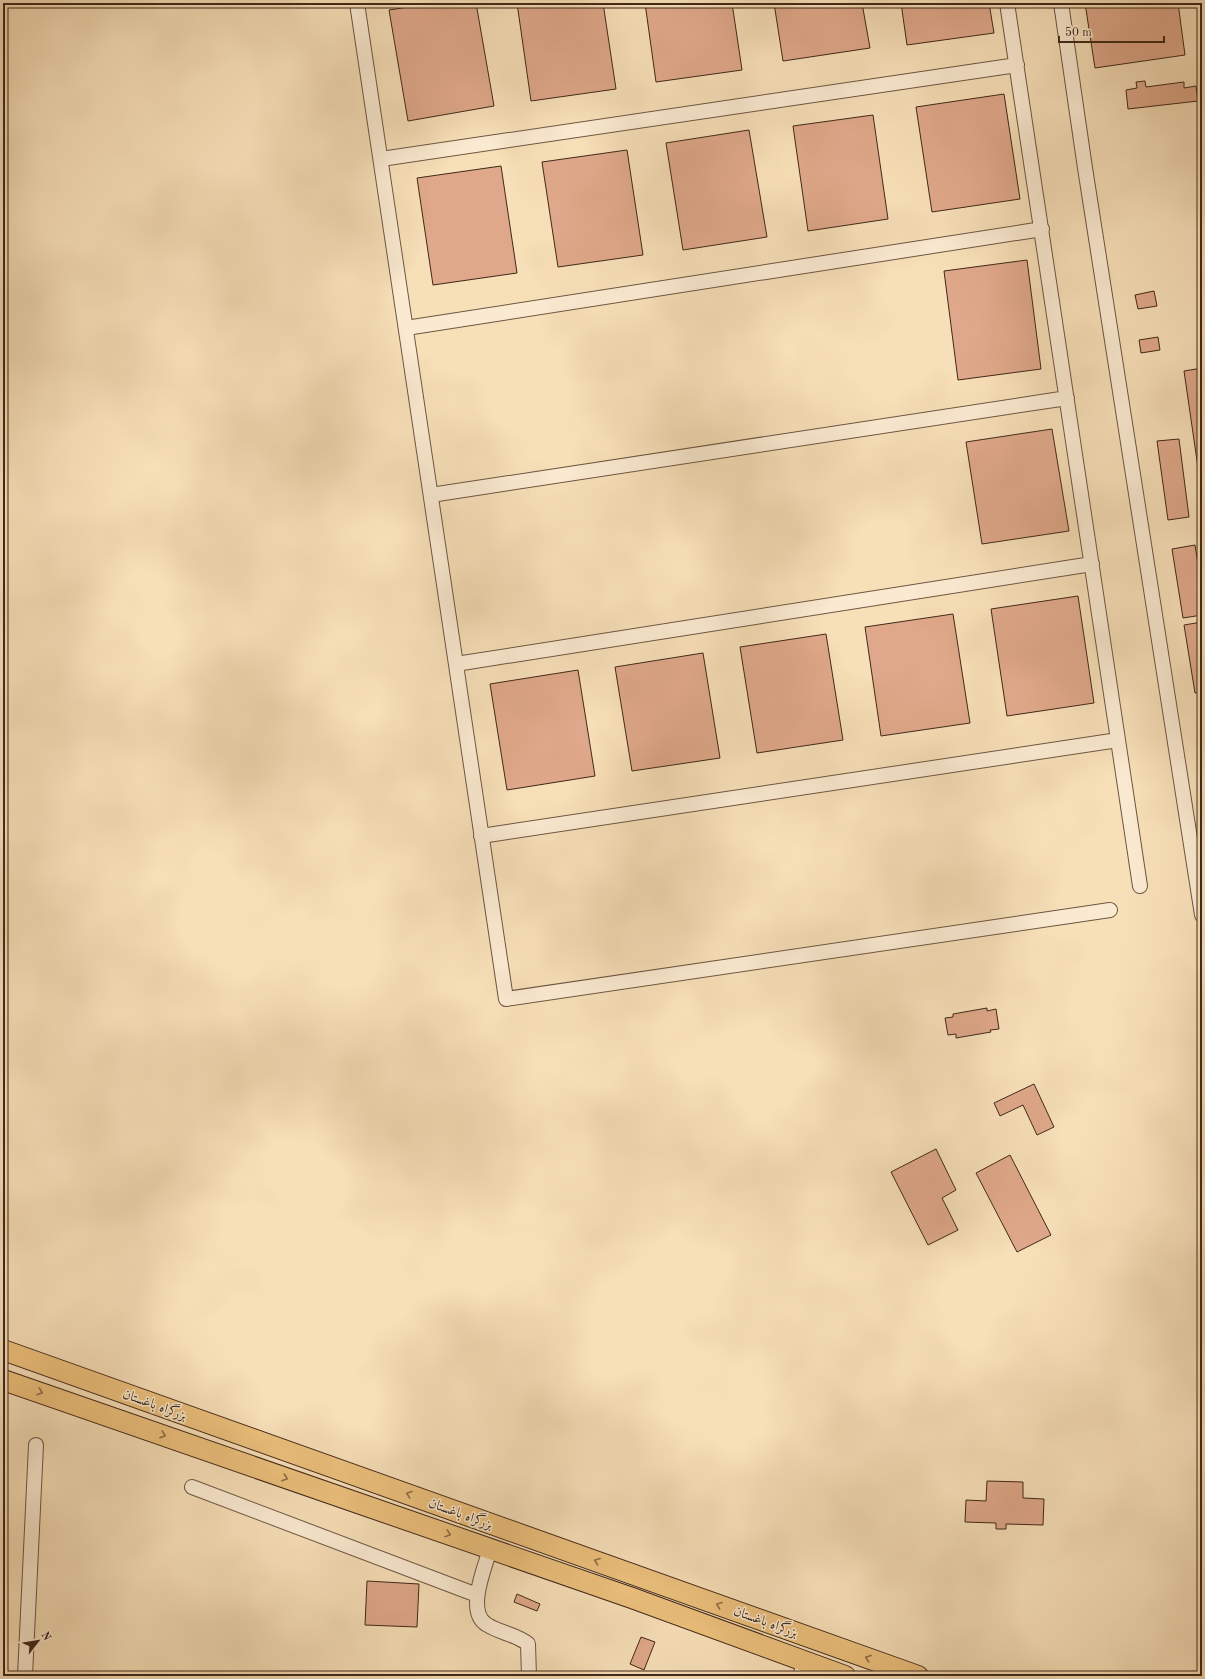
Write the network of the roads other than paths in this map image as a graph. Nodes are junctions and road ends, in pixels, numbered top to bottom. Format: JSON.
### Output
{"nodes":[{"id":1,"x":358,"y":3,"type":"edge"},
{"id":2,"x":1007,"y":3,"type":"edge"},
{"id":3,"x":1062,"y":3,"type":"edge"},
{"id":4,"x":1017,"y":65,"type":"junction"},
{"id":5,"x":381,"y":159,"type":"junction"},
{"id":6,"x":1042,"y":229,"type":"junction"},
{"id":7,"x":406,"y":328,"type":"junction"},
{"id":8,"x":1067,"y":398,"type":"junction"},
{"id":9,"x":431,"y":495,"type":"junction"},
{"id":10,"x":1092,"y":564,"type":"junction"},
{"id":11,"x":456,"y":664,"type":"junction"},
{"id":12,"x":1118,"y":740,"type":"junction"},
{"id":13,"x":481,"y":836,"type":"junction"},
{"id":14,"x":1140,"y":886,"type":"dead end"},
{"id":15,"x":1110,"y":910,"type":"dead end"},
{"id":16,"x":1202,"y":915,"type":"edge"},
{"id":17,"x":3,"y":1350,"type":"edge"},
{"id":18,"x":3,"y":1380,"type":"edge"},
{"id":19,"x":36,"y":1445,"type":"dead end"},
{"id":20,"x":192,"y":1486,"type":"dead end"},
{"id":21,"x":490,"y":1549,"type":"junction"},
{"id":22,"x":477,"y":1595,"type":"junction"},
{"id":23,"x":803,"y":1669,"type":"edge"},
{"id":24,"x":25,"y":1676,"type":"edge"},
{"id":25,"x":529,"y":1676,"type":"edge"},
{"id":26,"x":845,"y":1676,"type":"edge"},
{"id":27,"x":918,"y":1676,"type":"edge"}],
"edges":[{"from":1,"to":5,"type":"lane"},
{"from":2,"to":4,"type":"lane"},
{"from":3,"to":16,"type":"lane"},
{"from":4,"to":5,"type":"lane"},
{"from":4,"to":6,"type":"lane"},
{"from":5,"to":7,"type":"lane"},
{"from":6,"to":7,"type":"lane"},
{"from":6,"to":8,"type":"lane"},
{"from":7,"to":9,"type":"lane"},
{"from":8,"to":9,"type":"lane"},
{"from":8,"to":10,"type":"lane"},
{"from":9,"to":11,"type":"lane"},
{"from":10,"to":11,"type":"lane"},
{"from":10,"to":12,"type":"lane"},
{"from":11,"to":13,"type":"lane"},
{"from":12,"to":13,"type":"lane"},
{"from":12,"to":14,"type":"lane"},
{"from":13,"to":15,"type":"lane"},
{"from":27,"to":17,"type":"highway","name":"بزرگراه باغستان","one_way":true},
{"from":18,"to":21,"type":"highway","name":"بزرگراه باغستان","one_way":true},
{"from":19,"to":24,"type":"lane"},
{"from":20,"to":22,"type":"lane"},
{"from":21,"to":22,"type":"lane"},
{"from":21,"to":23,"type":"highway","name":"بزرگراه باغستان"},
{"from":22,"to":25,"type":"lane"},
{"from":23,"to":26,"type":"highway","name":"بزرگراه باغستان"}]}
